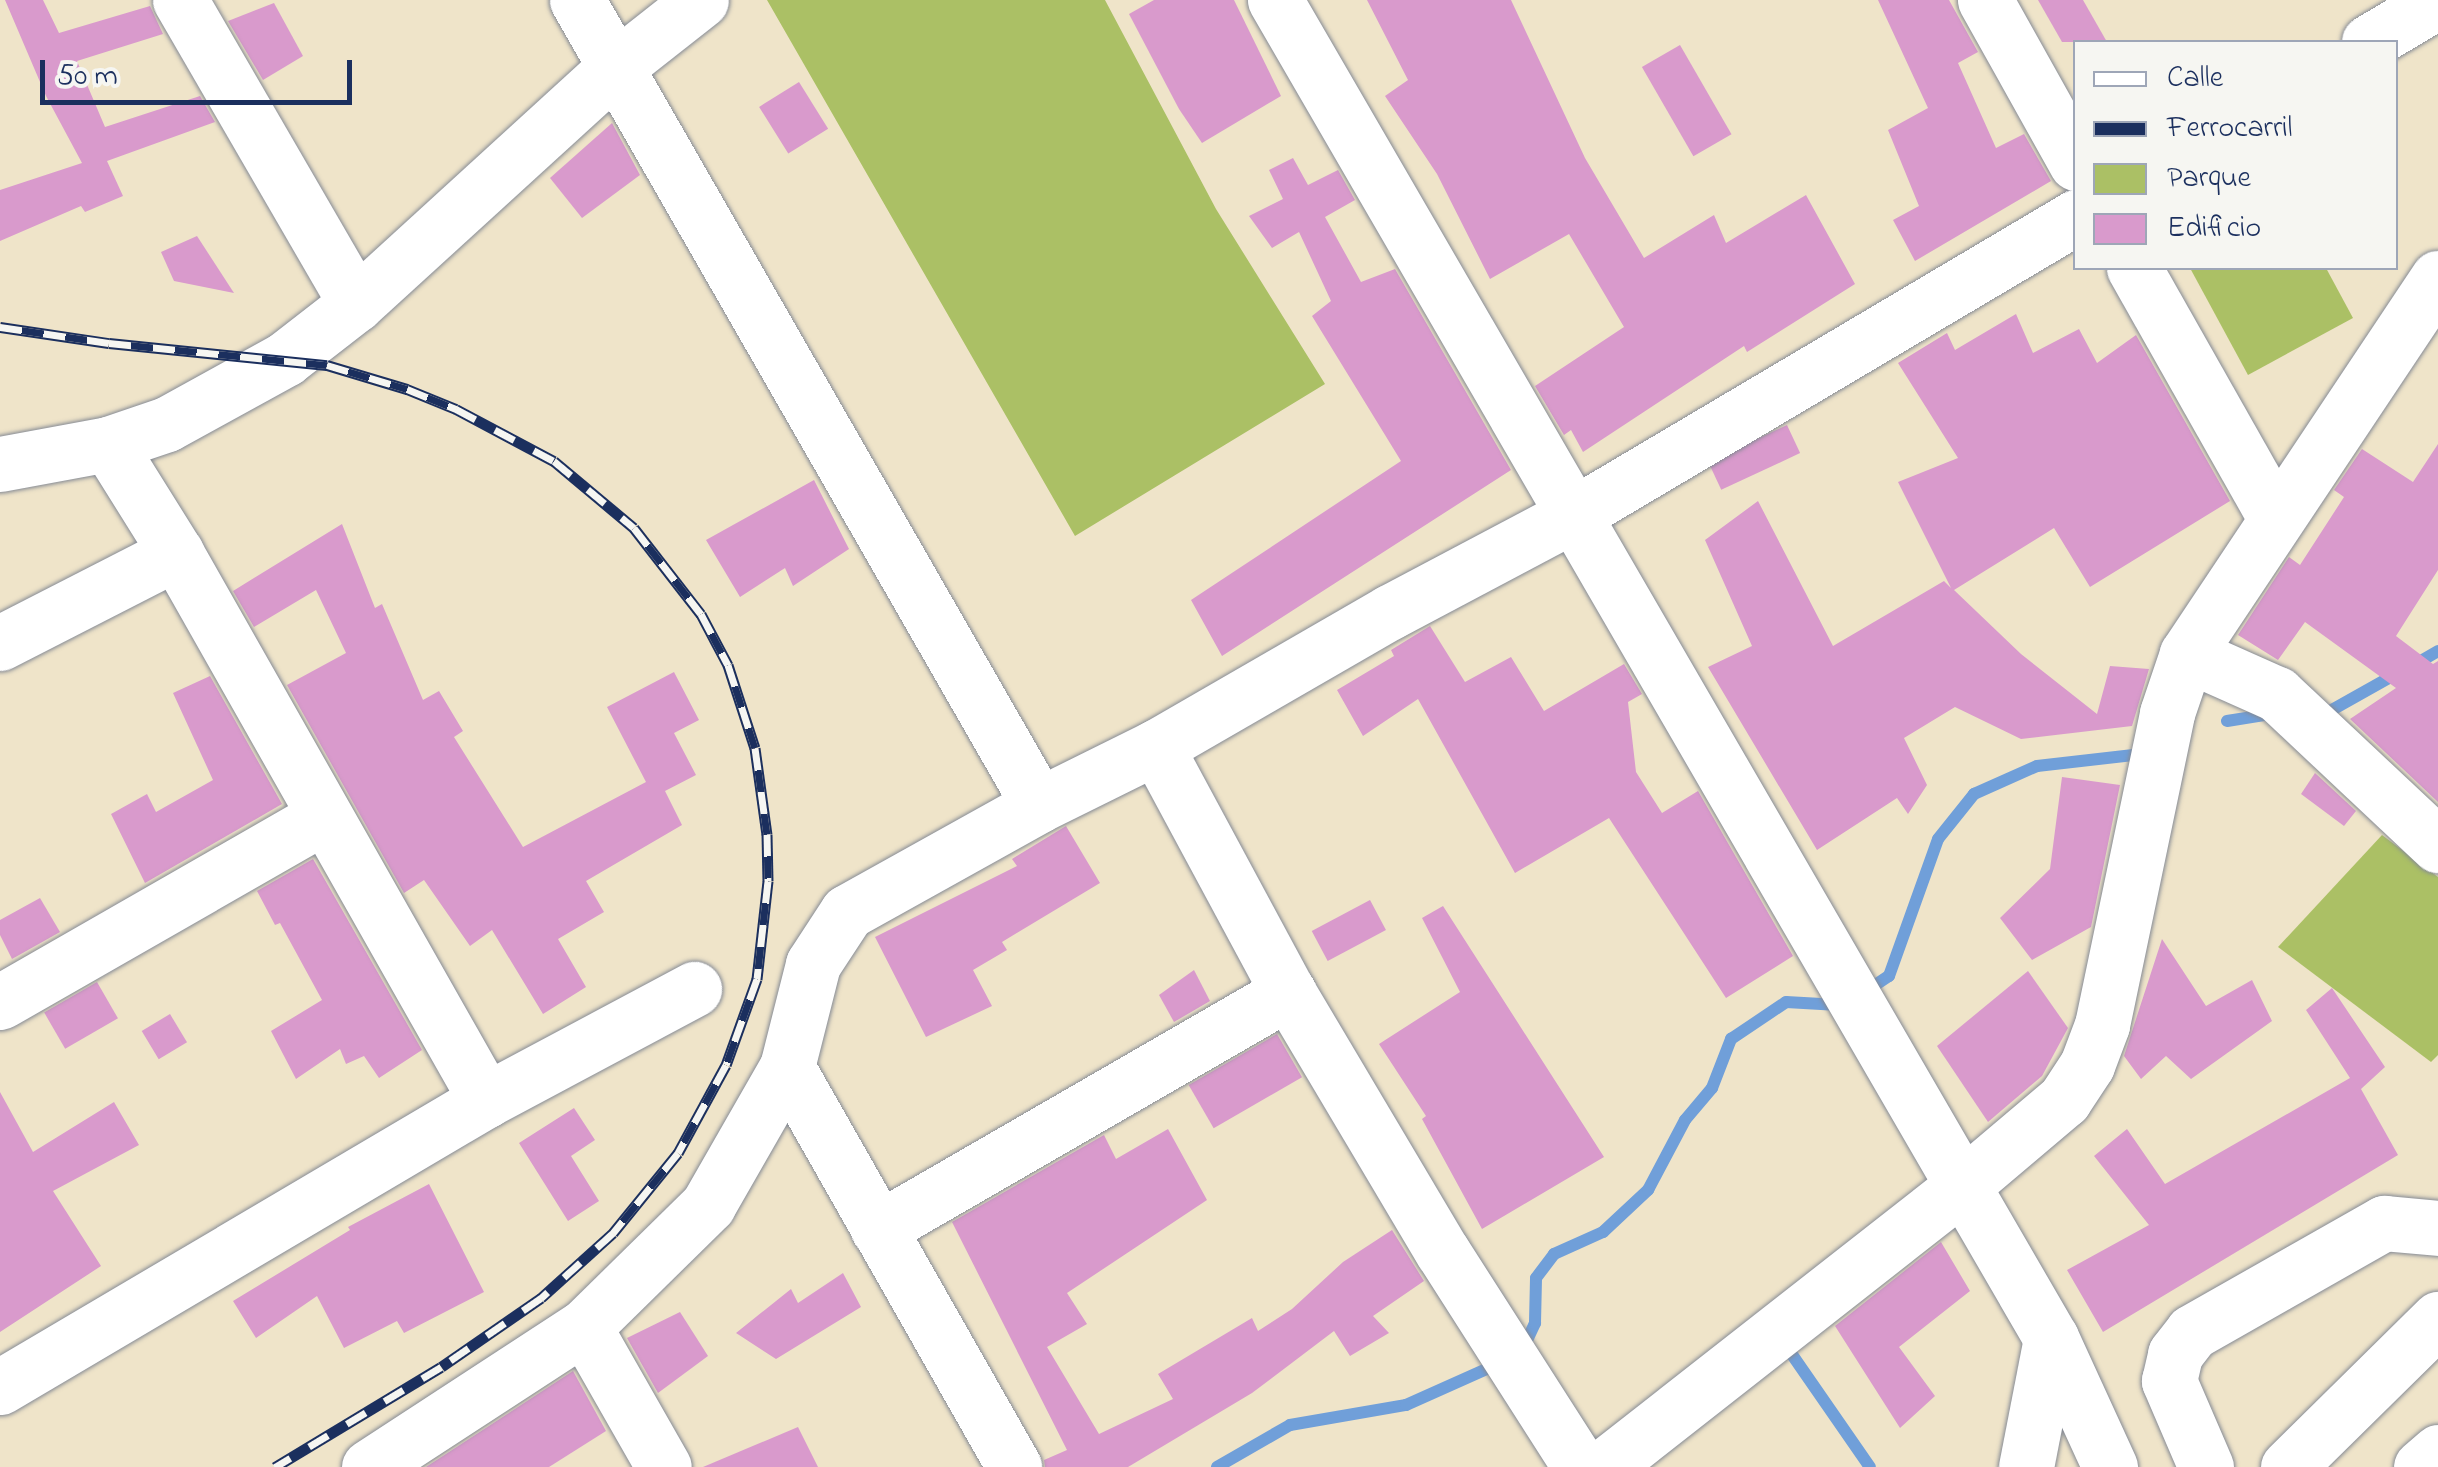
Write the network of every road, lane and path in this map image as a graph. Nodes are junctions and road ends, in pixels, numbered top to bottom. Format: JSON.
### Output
{"nodes":[{"id":1,"x":180,"y":0,"type":"edge"},
{"id":2,"x":577,"y":0,"type":"edge"},
{"id":3,"x":702,"y":0,"type":"edge"},
{"id":4,"x":1275,"y":0,"type":"edge"},
{"id":5,"x":1985,"y":0,"type":"edge"},
{"id":6,"x":2438,"y":2,"type":"edge"},
{"id":7,"x":2372,"y":40,"type":"edge"},
{"id":8,"x":616,"y":68,"type":"junction"},
{"id":9,"x":2073,"y":158,"type":"edge"},
{"id":10,"x":2073,"y":220,"type":"edge"},
{"id":11,"x":2135,"y":270,"type":"edge"},
{"id":12,"x":2438,"y":278,"type":"edge"},
{"id":13,"x":356,"y":304,"type":"junction"},
{"id":14,"x":108,"y":444,"type":"junction"},
{"id":15,"x":0,"y":464,"type":"edge"},
{"id":16,"x":1573,"y":515,"type":"junction"},
{"id":17,"x":2274,"y":517,"type":"junction"},
{"id":18,"x":176,"y":553,"type":"junction"},
{"id":19,"x":0,"y":643,"type":"edge"},
{"id":20,"x":2186,"y":654,"type":"junction"},
{"id":21,"x":1156,"y":748,"type":"junction"},
{"id":22,"x":1039,"y":805,"type":"junction"},
{"id":23,"x":323,"y":817,"type":"junction"},
{"id":24,"x":2438,"y":846,"type":"edge"},
{"id":25,"x":694,"y":989,"type":"dead end"},
{"id":26,"x":1288,"y":992,"type":"junction"},
{"id":27,"x":0,"y":1002,"type":"edge"},
{"id":28,"x":787,"y":1067,"type":"junction"},
{"id":29,"x":486,"y":1100,"type":"junction"},
{"id":30,"x":1961,"y":1187,"type":"junction"},
{"id":31,"x":2438,"y":1228,"type":"edge"},
{"id":32,"x":878,"y":1229,"type":"junction"},
{"id":33,"x":2438,"y":1318,"type":"edge"},
{"id":34,"x":584,"y":1327,"type":"junction"},
{"id":35,"x":2051,"y":1338,"type":"junction"},
{"id":36,"x":0,"y":1387,"type":"edge"},
{"id":37,"x":2438,"y":1452,"type":"edge"},
{"id":38,"x":369,"y":1467,"type":"edge"},
{"id":39,"x":664,"y":1467,"type":"edge"},
{"id":40,"x":1014,"y":1467,"type":"edge"},
{"id":41,"x":1580,"y":1467,"type":"edge"},
{"id":42,"x":1604,"y":1467,"type":"edge"},
{"id":43,"x":2026,"y":1467,"type":"edge"},
{"id":44,"x":2110,"y":1467,"type":"edge"},
{"id":45,"x":2206,"y":1467,"type":"edge"},
{"id":46,"x":2288,"y":1467,"type":"edge"},
{"id":47,"x":2421,"y":1467,"type":"edge"}],
"edges":[{"from":1,"to":13,"type":"main road"},
{"from":2,"to":8,"type":"main road"},
{"from":3,"to":8,"type":"main road"},
{"from":4,"to":16,"type":"main road"},
{"from":5,"to":9,"type":"main road"},
{"from":6,"to":7,"type":"main road"},
{"from":8,"to":13,"type":"main road"},
{"from":8,"to":22,"type":"main road"},
{"from":10,"to":16,"type":"main road"},
{"from":11,"to":17,"type":"main road"},
{"from":12,"to":17,"type":"main road"},
{"from":13,"to":14,"type":"main road"},
{"from":14,"to":15,"type":"main road"},
{"from":14,"to":18,"type":"main road"},
{"from":16,"to":21,"type":"main road"},
{"from":16,"to":30,"type":"main road"},
{"from":17,"to":20,"type":"main road"},
{"from":18,"to":19,"type":"main road"},
{"from":18,"to":23,"type":"main road"},
{"from":20,"to":24,"type":"main road"},
{"from":20,"to":30,"type":"main road"},
{"from":21,"to":22,"type":"main road"},
{"from":21,"to":26,"type":"main road"},
{"from":22,"to":28,"type":"main road"},
{"from":23,"to":27,"type":"main road"},
{"from":23,"to":29,"type":"main road"},
{"from":25,"to":29,"type":"main road"},
{"from":26,"to":32,"type":"main road"},
{"from":26,"to":41,"type":"main road"},
{"from":28,"to":32,"type":"main road"},
{"from":28,"to":34,"type":"main road"},
{"from":29,"to":36,"type":"main road"},
{"from":30,"to":35,"type":"main road"},
{"from":30,"to":42,"type":"main road"},
{"from":31,"to":45,"type":"main road"},
{"from":32,"to":40,"type":"main road"},
{"from":33,"to":46,"type":"main road"},
{"from":34,"to":38,"type":"main road"},
{"from":34,"to":39,"type":"main road"},
{"from":35,"to":43,"type":"main road"},
{"from":35,"to":44,"type":"main road"},
{"from":37,"to":47,"type":"main road"}]}
